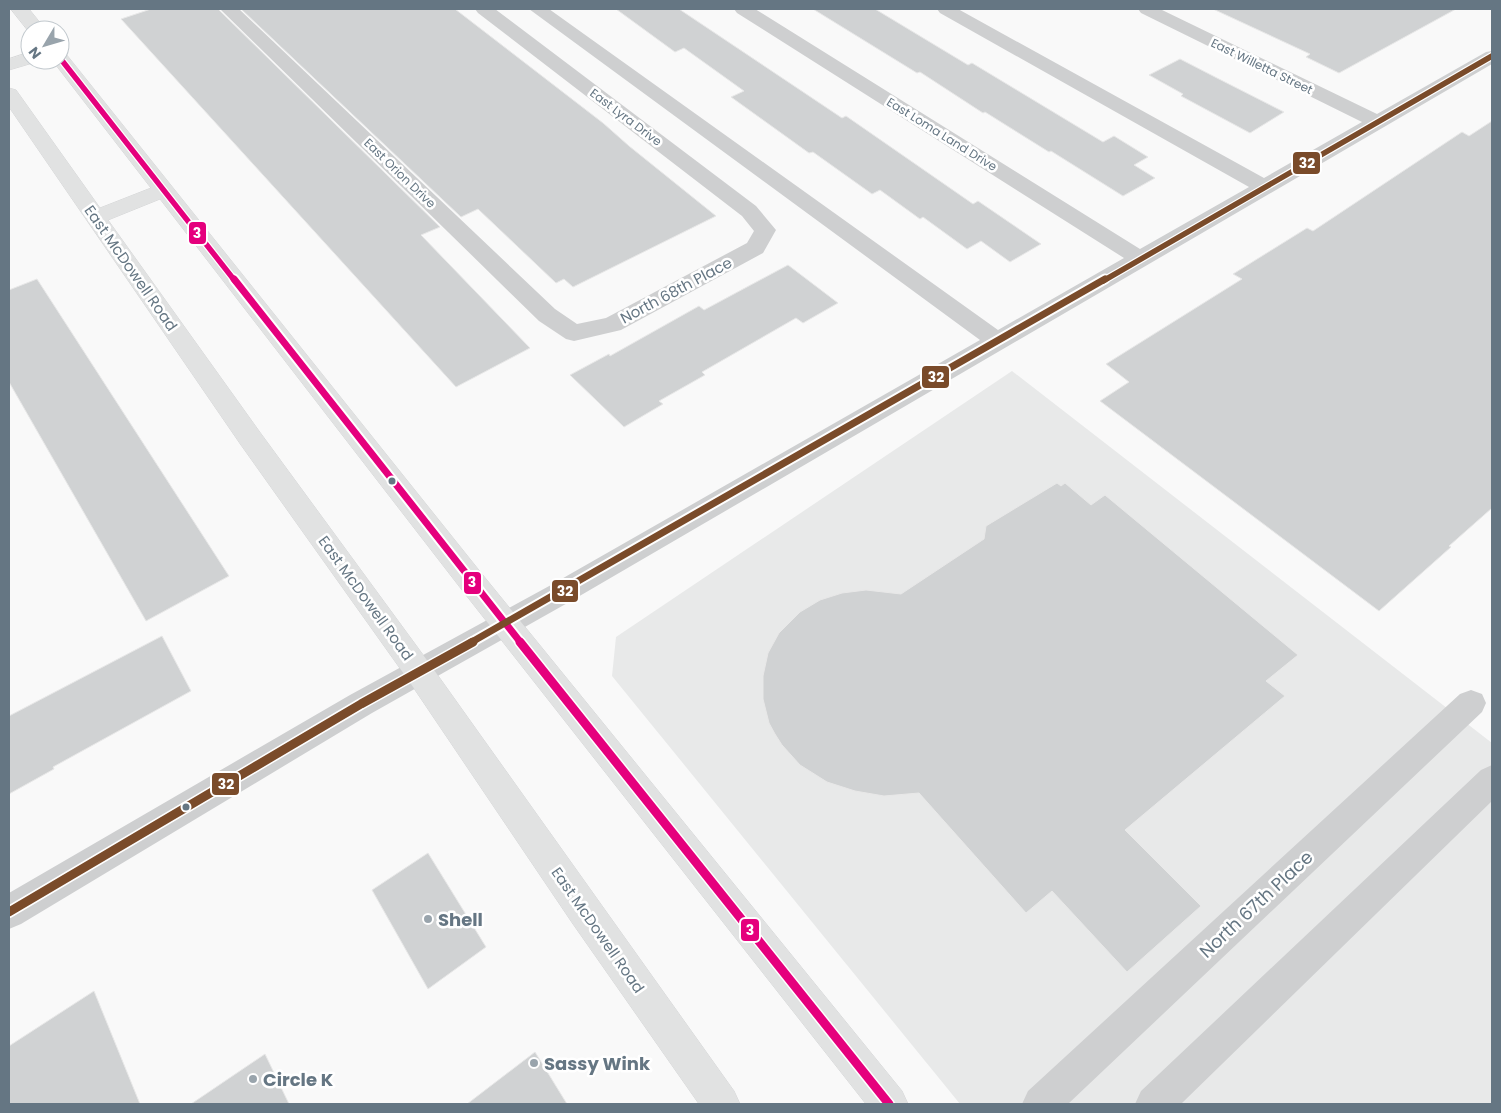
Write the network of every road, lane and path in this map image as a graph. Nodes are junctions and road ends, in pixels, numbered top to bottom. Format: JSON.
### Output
{"nodes":[{"id":1,"x":20,"y":9,"type":"edge"},
{"id":2,"x":228,"y":9,"type":"edge"},
{"id":3,"x":484,"y":9,"type":"edge"},
{"id":4,"x":538,"y":9,"type":"edge"},
{"id":5,"x":743,"y":9,"type":"edge"},
{"id":6,"x":946,"y":9,"type":"edge"},
{"id":7,"x":1147,"y":9,"type":"edge"},
{"id":8,"x":29,"y":20,"type":"edge"},
{"id":9,"x":1492,"y":56,"type":"edge"},
{"id":10,"x":69,"y":70,"type":"edge"},
{"id":11,"x":9,"y":94,"type":"edge"},
{"id":12,"x":1377,"y":122,"type":"junction"},
{"id":13,"x":1265,"y":187,"type":"junction"},
{"id":14,"x":164,"y":190,"type":"junction"},
{"id":15,"x":95,"y":217,"type":"junction"},
{"id":16,"x":765,"y":230,"type":"joint"},
{"id":17,"x":1141,"y":259,"type":"junction"},
{"id":18,"x":574,"y":333,"type":"joint"},
{"id":19,"x":998,"y":342,"type":"junction"},
{"id":20,"x":506,"y":624,"type":"junction"},
{"id":21,"x":419,"y":672,"type":"junction"},
{"id":22,"x":1471,"y":703,"type":"dead end"},
{"id":23,"x":1492,"y":780,"type":"edge"},
{"id":24,"x":9,"y":912,"type":"edge"},
{"id":25,"x":721,"y":1104,"type":"edge"},
{"id":26,"x":889,"y":1104,"type":"edge"},
{"id":27,"x":1041,"y":1104,"type":"edge"},
{"id":28,"x":1154,"y":1104,"type":"edge"}],
"edges":[{"from":1,"to":8,"type":"main road"},
{"from":2,"to":18,"type":"street","name":"East Orion Drive"},
{"from":3,"to":16,"type":"street","name":"East Lyra Drive"},
{"from":4,"to":19,"type":"street"},
{"from":5,"to":17,"type":"street","name":"East Loma Land Drive"},
{"from":6,"to":13,"type":"street"},
{"from":7,"to":12,"type":"street","name":"East Willetta Street"},
{"from":9,"to":12,"type":"street"},
{"from":10,"to":14,"type":"main road"},
{"from":11,"to":15,"type":"main road","name":"East McDowell Road"},
{"from":12,"to":13,"type":"street"},
{"from":13,"to":17,"type":"street"},
{"from":14,"to":15,"type":"main road"},
{"from":14,"to":20,"type":"main road"},
{"from":15,"to":21,"type":"main road","name":"East McDowell Road"},
{"from":16,"to":18,"type":"street","name":"North 68th Place"},
{"from":17,"to":19,"type":"street"},
{"from":19,"to":20,"type":"street"},
{"from":20,"to":21,"type":"street"},
{"from":20,"to":26,"type":"main road"},
{"from":21,"to":24,"type":"street"},
{"from":21,"to":25,"type":"main road","name":"East McDowell Road"},
{"from":22,"to":27,"type":"street","name":"North 67th Place"},
{"from":23,"to":28,"type":"street"}]}
